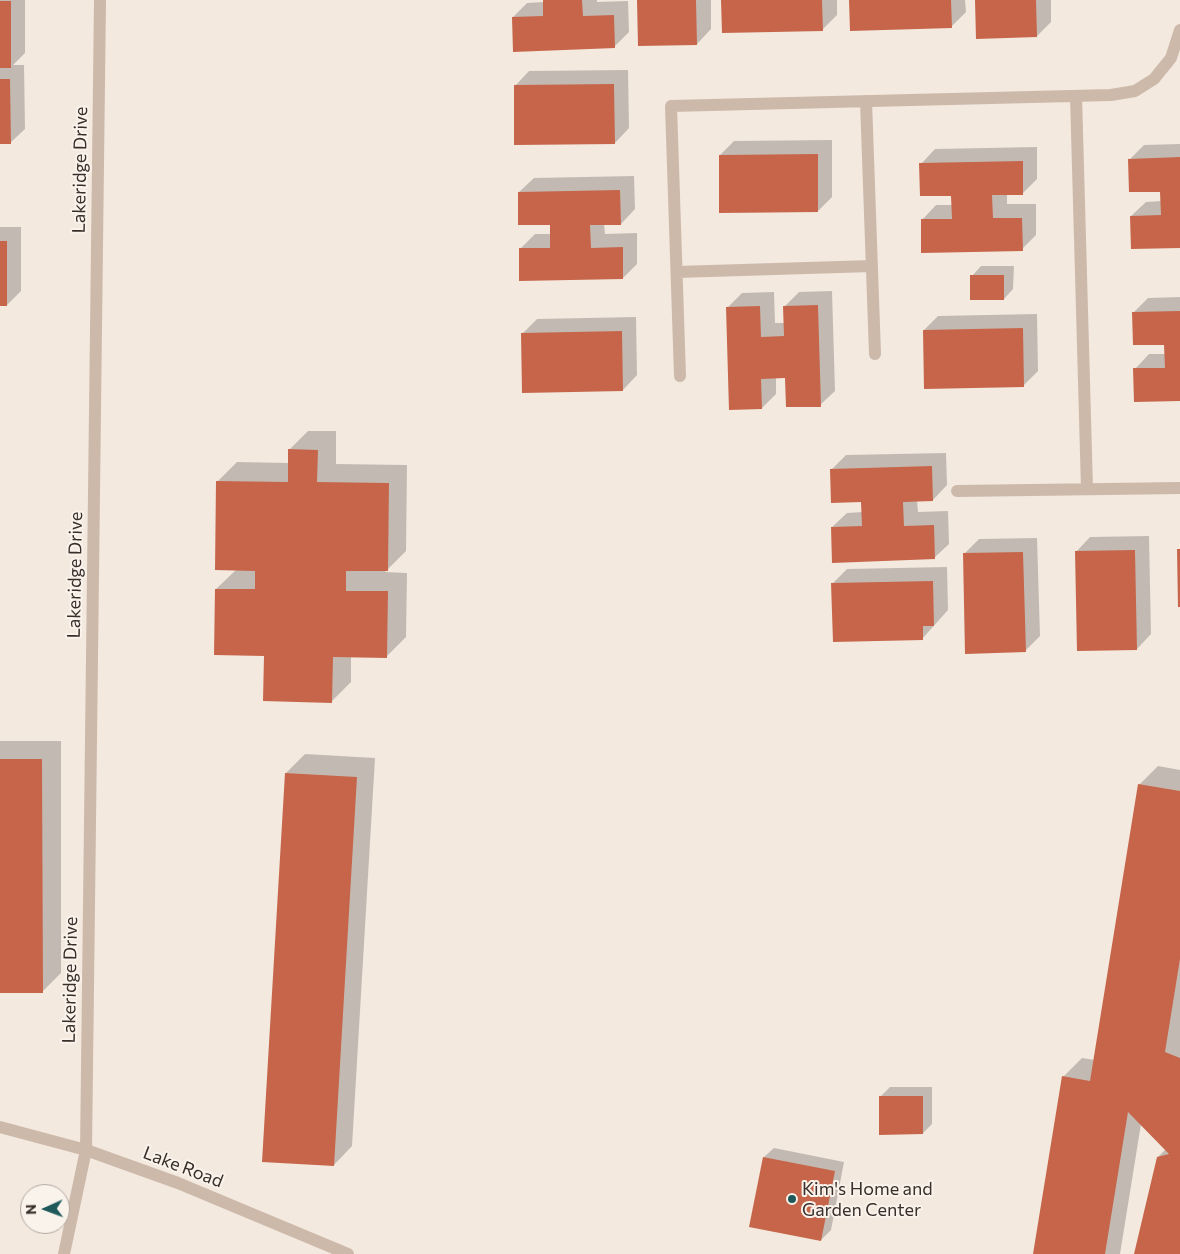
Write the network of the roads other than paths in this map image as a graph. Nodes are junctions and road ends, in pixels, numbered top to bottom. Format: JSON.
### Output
{"nodes":[{"id":1,"x":100,"y":0,"type":"edge"},
{"id":2,"x":1180,"y":30,"type":"edge"},
{"id":3,"x":1076,"y":96,"type":"junction"},
{"id":4,"x":866,"y":101,"type":"junction"},
{"id":5,"x":872,"y":266,"type":"junction"},
{"id":6,"x":677,"y":272,"type":"junction"},
{"id":7,"x":875,"y":354,"type":"dead end"},
{"id":8,"x":680,"y":376,"type":"dead end"},
{"id":9,"x":1180,"y":488,"type":"edge"},
{"id":10,"x":1087,"y":489,"type":"junction"},
{"id":11,"x":957,"y":491,"type":"dead end"},
{"id":12,"x":0,"y":1127,"type":"edge"},
{"id":13,"x":86,"y":1150,"type":"junction"},
{"id":14,"x":64,"y":1254,"type":"edge"},
{"id":15,"x":348,"y":1254,"type":"edge"}],
"edges":[{"from":1,"to":13,"type":"street","name":"Lakeridge Drive"},
{"from":2,"to":3,"type":"street"},
{"from":3,"to":4,"type":"street"},
{"from":3,"to":10,"type":"street"},
{"from":4,"to":5,"type":"street"},
{"from":4,"to":6,"type":"street"},
{"from":5,"to":6,"type":"street"},
{"from":5,"to":7,"type":"street"},
{"from":6,"to":8,"type":"street"},
{"from":9,"to":10,"type":"street"},
{"from":10,"to":11,"type":"street"},
{"from":12,"to":13,"type":"street","name":"Lake Road"},
{"from":13,"to":14,"type":"street","name":"Lakeridge Drive"},
{"from":13,"to":15,"type":"street","name":"Lake Road"}]}
